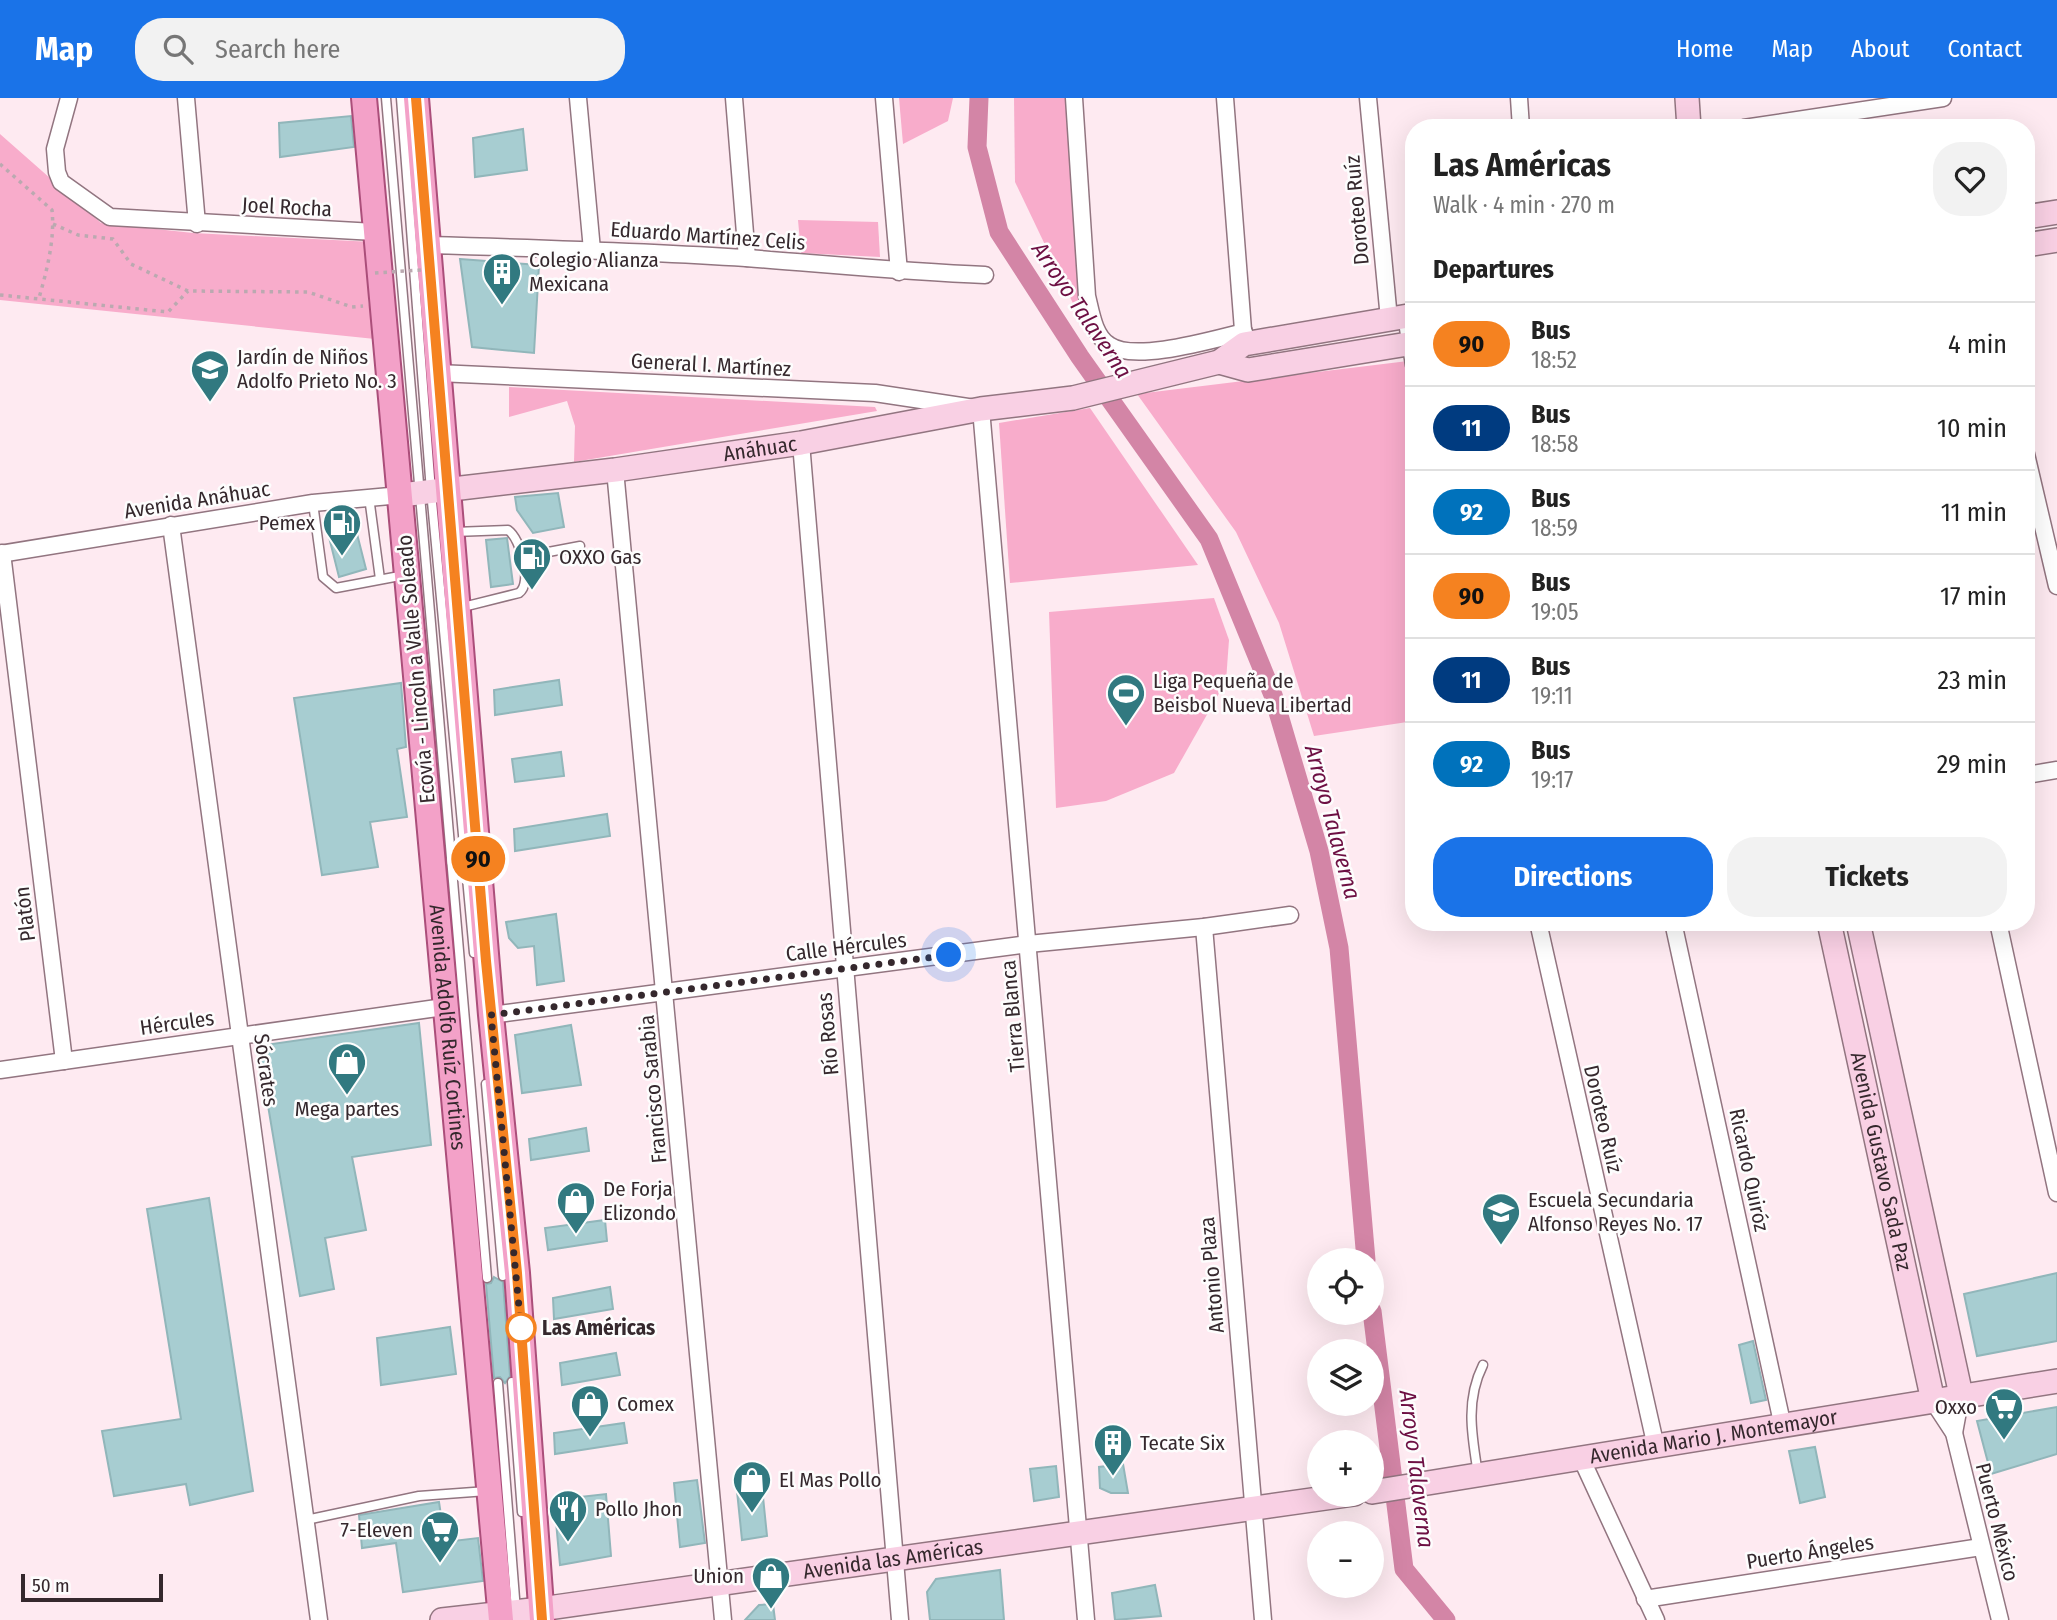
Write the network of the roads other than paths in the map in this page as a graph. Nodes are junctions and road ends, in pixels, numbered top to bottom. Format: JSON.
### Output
{"nodes":[{"id":1,"x":69,"y":98,"type":"edge"},
{"id":2,"x":186,"y":98,"type":"edge"},
{"id":3,"x":364,"y":98,"type":"edge"},
{"id":4,"x":386,"y":98,"type":"edge"},
{"id":5,"x":401,"y":98,"type":"edge"},
{"id":6,"x":416,"y":98,"type":"edge"},
{"id":7,"x":578,"y":98,"type":"edge"},
{"id":8,"x":734,"y":98,"type":"edge"},
{"id":9,"x":884,"y":98,"type":"edge"},
{"id":10,"x":1074,"y":98,"type":"edge"},
{"id":11,"x":1225,"y":98,"type":"edge"},
{"id":12,"x":1368,"y":98,"type":"edge"},
{"id":13,"x":1519,"y":98,"type":"edge"},
{"id":14,"x":1687,"y":98,"type":"edge"},
{"id":15,"x":1943,"y":98,"type":"edge"},
{"id":16,"x":1520,"y":119,"type":"edge"},
{"id":17,"x":1688,"y":119,"type":"edge"},
{"id":18,"x":1804,"y":119,"type":"edge"},
{"id":19,"x":2057,"y":212,"type":"edge"},
{"id":20,"x":2035,"y":216,"type":"edge"},
{"id":21,"x":197,"y":223,"type":"junction"},
{"id":22,"x":375,"y":232,"type":"junction"},
{"id":23,"x":2057,"y":240,"type":"edge"},
{"id":24,"x":2035,"y":244,"type":"edge"},
{"id":25,"x":427,"y":245,"type":"junction"},
{"id":26,"x":592,"y":250,"type":"junction"},
{"id":27,"x":747,"y":258,"type":"junction"},
{"id":28,"x":899,"y":272,"type":"junction"},
{"id":29,"x":985,"y":275,"type":"dead end"},
{"id":30,"x":1403,"y":316,"type":"edge"},
{"id":31,"x":1244,"y":338,"type":"junction"},
{"id":32,"x":1405,"y":352,"type":"edge"},
{"id":33,"x":1219,"y":362,"type":"junction"},
{"id":34,"x":1248,"y":370,"type":"junction"},
{"id":35,"x":438,"y":373,"type":"junction"},
{"id":36,"x":981,"y":409,"type":"junction"},
{"id":37,"x":801,"y":443,"type":"junction"},
{"id":38,"x":615,"y":470,"type":"junction"},
{"id":39,"x":424,"y":492,"type":"junction"},
{"id":40,"x":2035,"y":492,"type":"edge"},
{"id":41,"x":369,"y":497,"type":"junction"},
{"id":42,"x":313,"y":503,"type":"junction"},
{"id":43,"x":171,"y":525,"type":"junction"},
{"id":44,"x":450,"y":532,"type":"junction"},
{"id":45,"x":580,"y":546,"type":"dead end"},
{"id":46,"x":1,"y":553,"type":"edge"},
{"id":47,"x":522,"y":557,"type":"junction"},
{"id":48,"x":407,"y":575,"type":"junction"},
{"id":49,"x":380,"y":579,"type":"junction"},
{"id":50,"x":2057,"y":586,"type":"edge"},
{"id":51,"x":457,"y":609,"type":"junction"},
{"id":52,"x":2057,"y":770,"type":"edge"},
{"id":53,"x":2035,"y":774,"type":"edge"},
{"id":54,"x":1290,"y":915,"type":"dead end"},
{"id":55,"x":1204,"y":927,"type":"junction"},
{"id":56,"x":1540,"y":931,"type":"edge"},
{"id":57,"x":1675,"y":931,"type":"edge"},
{"id":58,"x":1831,"y":931,"type":"edge"},
{"id":59,"x":1860,"y":931,"type":"edge"},
{"id":60,"x":2000,"y":931,"type":"edge"},
{"id":61,"x":1028,"y":944,"type":"junction"},
{"id":62,"x":474,"y":958,"type":"dead end"},
{"id":63,"x":844,"y":969,"type":"junction"},
{"id":64,"x":665,"y":991,"type":"junction"},
{"id":65,"x":444,"y":1007,"type":"junction"},
{"id":66,"x":491,"y":1015,"type":"junction"},
{"id":67,"x":240,"y":1035,"type":"junction"},
{"id":68,"x":64,"y":1061,"type":"junction"},
{"id":69,"x":484,"y":1068,"type":"dead end"},
{"id":70,"x":0,"y":1070,"type":"edge"},
{"id":71,"x":2057,"y":1193,"type":"edge"},
{"id":72,"x":503,"y":1276,"type":"dead end"},
{"id":73,"x":487,"y":1278,"type":"dead end"},
{"id":74,"x":1483,"y":1365,"type":"dead end"},
{"id":75,"x":2057,"y":1381,"type":"edge"},
{"id":76,"x":512,"y":1382,"type":"dead end"},
{"id":77,"x":498,"y":1383,"type":"dead end"},
{"id":78,"x":1961,"y":1395,"type":"junction"},
{"id":79,"x":1933,"y":1401,"type":"junction"},
{"id":80,"x":1783,"y":1427,"type":"junction"},
{"id":81,"x":1954,"y":1433,"type":"junction"},
{"id":82,"x":1656,"y":1447,"type":"junction"},
{"id":83,"x":1583,"y":1460,"type":"junction"},
{"id":84,"x":1479,"y":1477,"type":"junction"},
{"id":85,"x":1384,"y":1490,"type":"edge"},
{"id":86,"x":489,"y":1491,"type":"junction"},
{"id":87,"x":1307,"y":1502,"type":"edge"},
{"id":88,"x":1252,"y":1510,"type":"junction"},
{"id":89,"x":522,"y":1516,"type":"dead end"},
{"id":90,"x":306,"y":1520,"type":"junction"},
{"id":91,"x":1078,"y":1531,"type":"junction"},
{"id":92,"x":1981,"y":1547,"type":"junction"},
{"id":93,"x":894,"y":1558,"type":"junction"},
{"id":94,"x":720,"y":1584,"type":"junction"},
{"id":95,"x":1645,"y":1599,"type":"junction"},
{"id":96,"x":523,"y":1614,"type":"edge"},
{"id":97,"x":319,"y":1620,"type":"edge"},
{"id":98,"x":442,"y":1620,"type":"edge"},
{"id":99,"x":723,"y":1620,"type":"edge"},
{"id":100,"x":900,"y":1620,"type":"edge"},
{"id":101,"x":1086,"y":1620,"type":"edge"},
{"id":102,"x":1263,"y":1620,"type":"edge"},
{"id":103,"x":1656,"y":1620,"type":"edge"},
{"id":104,"x":2000,"y":1620,"type":"edge"}],
"edges":[{"from":1,"to":21,"type":"street","name":"Joel Rocha"},
{"from":2,"to":21,"type":"street"},
{"from":3,"to":22,"type":"main road","name":"Avenida Adolfo Ruíz Cortines"},
{"from":4,"to":39,"type":"lane","name":"Ecovía - Lincoln a Valle Soleado"},
{"from":5,"to":39,"type":"lane"},
{"from":6,"to":25,"type":"main road","name":"Avenida Adolfo Ruíz Cortines"},
{"from":7,"to":26,"type":"street"},
{"from":8,"to":27,"type":"street"},
{"from":9,"to":28,"type":"street"},
{"from":10,"to":31,"type":"street"},
{"from":11,"to":31,"type":"street"},
{"from":12,"to":30,"type":"street","name":"Doroteo Ruíz"},
{"from":13,"to":16,"type":"street"},
{"from":14,"to":17,"type":"street"},
{"from":15,"to":18,"type":"street"},
{"from":19,"to":20,"type":"street"},
{"from":21,"to":22,"type":"street","name":"Joel Rocha"},
{"from":22,"to":39,"type":"main road","name":"Avenida Adolfo Ruíz Cortines"},
{"from":23,"to":24,"type":"street"},
{"from":25,"to":26,"type":"street","name":"Eduardo Martínez Celis"},
{"from":25,"to":35,"type":"main road","name":"Avenida Adolfo Ruíz Cortines"},
{"from":26,"to":27,"type":"street","name":"Eduardo Martínez Celis"},
{"from":27,"to":28,"type":"street","name":"Eduardo Martínez Celis"},
{"from":28,"to":29,"type":"street","name":"Eduardo Martínez Celis"},
{"from":30,"to":31,"type":"street"},
{"from":31,"to":33,"type":"street"},
{"from":31,"to":34,"type":"street"},
{"from":32,"to":34,"type":"street"},
{"from":33,"to":34,"type":"street"},
{"from":33,"to":36,"type":"street","name":"Anáhuac"},
{"from":35,"to":36,"type":"street","name":"General I. Martínez"},
{"from":35,"to":39,"type":"main road","name":"Avenida Adolfo Ruíz Cortines"},
{"from":36,"to":37,"type":"street","name":"Anáhuac"},
{"from":36,"to":61,"type":"street","name":"Tierra Blanca"},
{"from":37,"to":38,"type":"street","name":"Anáhuac"},
{"from":37,"to":63,"type":"street","name":"Río Rosas"},
{"from":38,"to":39,"type":"street","name":"Anáhuac"},
{"from":38,"to":64,"type":"street","name":"Francisco Sarabia"},
{"from":39,"to":41,"type":"street","name":"Avenida Anáhuac"},
{"from":39,"to":44,"type":"main road","name":"Avenida Adolfo Ruíz Cortines"},
{"from":39,"to":48,"type":"main road","name":"Avenida Adolfo Ruíz Cortines"},
{"from":39,"to":62,"type":"lane"},
{"from":39,"to":73,"type":"lane","name":"Ecovía - Lincoln a Valle Soleado"},
{"from":40,"to":50,"type":"street"},
{"from":41,"to":42,"type":"street","name":"Avenida Anáhuac"},
{"from":41,"to":49,"type":"lane"},
{"from":42,"to":43,"type":"street","name":"Avenida Anáhuac"},
{"from":42,"to":49,"type":"lane"},
{"from":43,"to":46,"type":"street","name":"Avenida Anáhuac"},
{"from":43,"to":67,"type":"street","name":"Sócrates"},
{"from":44,"to":47,"type":"lane"},
{"from":44,"to":51,"type":"main road","name":"Avenida Adolfo Ruíz Cortines"},
{"from":45,"to":47,"type":"lane"},
{"from":46,"to":68,"type":"street","name":"Platón"},
{"from":47,"to":51,"type":"lane"},
{"from":48,"to":49,"type":"lane"},
{"from":48,"to":65,"type":"main road","name":"Avenida Adolfo Ruíz Cortines"},
{"from":51,"to":66,"type":"main road","name":"Avenida Adolfo Ruíz Cortines"},
{"from":52,"to":53,"type":"street"},
{"from":54,"to":55,"type":"street","name":"Calle Hércules"},
{"from":55,"to":61,"type":"street","name":"Calle Hércules"},
{"from":55,"to":88,"type":"street","name":"Antonio Plaza"},
{"from":56,"to":82,"type":"street","name":"Doroteo Ruíz"},
{"from":57,"to":80,"type":"street","name":"Ricardo Quiróz"},
{"from":58,"to":79,"type":"street","name":"Avenida Gustavo Sada Paz"},
{"from":59,"to":78,"type":"street","name":"Avenida Gustavo Sada Paz"},
{"from":60,"to":71,"type":"street"},
{"from":61,"to":63,"type":"street","name":"Calle Hércules"},
{"from":61,"to":91,"type":"street","name":"Tierra Blanca"},
{"from":63,"to":64,"type":"street","name":"Calle Hércules"},
{"from":63,"to":93,"type":"street","name":"Río Rosas"},
{"from":64,"to":66,"type":"street","name":"Calle Hércules"},
{"from":64,"to":94,"type":"street","name":"Francisco Sarabia"},
{"from":65,"to":67,"type":"street","name":"Hércules"},
{"from":65,"to":86,"type":"main road","name":"Avenida Adolfo Ruíz Cortines"},
{"from":66,"to":96,"type":"main road","name":"Avenida Adolfo Ruíz Cortines"},
{"from":67,"to":68,"type":"street","name":"Hércules"},
{"from":67,"to":90,"type":"street","name":"Sócrates"},
{"from":68,"to":70,"type":"street","name":"Hércules"},
{"from":69,"to":72,"type":"lane"},
{"from":74,"to":84,"type":"lane"},
{"from":75,"to":78,"type":"street","name":"Avenida Mario J. Montemayor"},
{"from":76,"to":89,"type":"lane"},
{"from":77,"to":96,"type":"lane"},
{"from":78,"to":79,"type":"street","name":"Avenida Mario J. Montemayor"},
{"from":78,"to":81,"type":"street","name":"Puerto México"},
{"from":79,"to":80,"type":"street","name":"Avenida Mario J. Montemayor"},
{"from":79,"to":81,"type":"street","name":"Puerto México"},
{"from":80,"to":82,"type":"street","name":"Avenida Mario J. Montemayor"},
{"from":81,"to":92,"type":"street","name":"Puerto México"},
{"from":82,"to":83,"type":"street","name":"Avenida Mario J. Montemayor"},
{"from":83,"to":84,"type":"street","name":"Avenida Mario J. Montemayor"},
{"from":83,"to":95,"type":"street"},
{"from":84,"to":85,"type":"street","name":"Avenida Mario J. Montemayor"},
{"from":86,"to":90,"type":"lane"},
{"from":86,"to":96,"type":"main road","name":"Avenida Adolfo Ruíz Cortines"},
{"from":87,"to":88,"type":"street","name":"Avenida las Américas"},
{"from":88,"to":91,"type":"street","name":"Avenida las Américas"},
{"from":88,"to":102,"type":"street","name":"Antonio Plaza"},
{"from":90,"to":97,"type":"street","name":"Sócrates"},
{"from":91,"to":93,"type":"street","name":"Avenida las Américas"},
{"from":91,"to":101,"type":"street","name":"Tierra Blanca"},
{"from":92,"to":95,"type":"street","name":"Puerto Ángeles"},
{"from":92,"to":104,"type":"street","name":"Puerto México"},
{"from":93,"to":94,"type":"street","name":"Avenida las Américas"},
{"from":93,"to":100,"type":"street","name":"Río Rosas"},
{"from":94,"to":96,"type":"street","name":"Avenida las Américas"},
{"from":94,"to":99,"type":"street","name":"Francisco Sarabia"},
{"from":95,"to":103,"type":"street"},
{"from":96,"to":98,"type":"street","name":"Avenida las Américas"}]}
